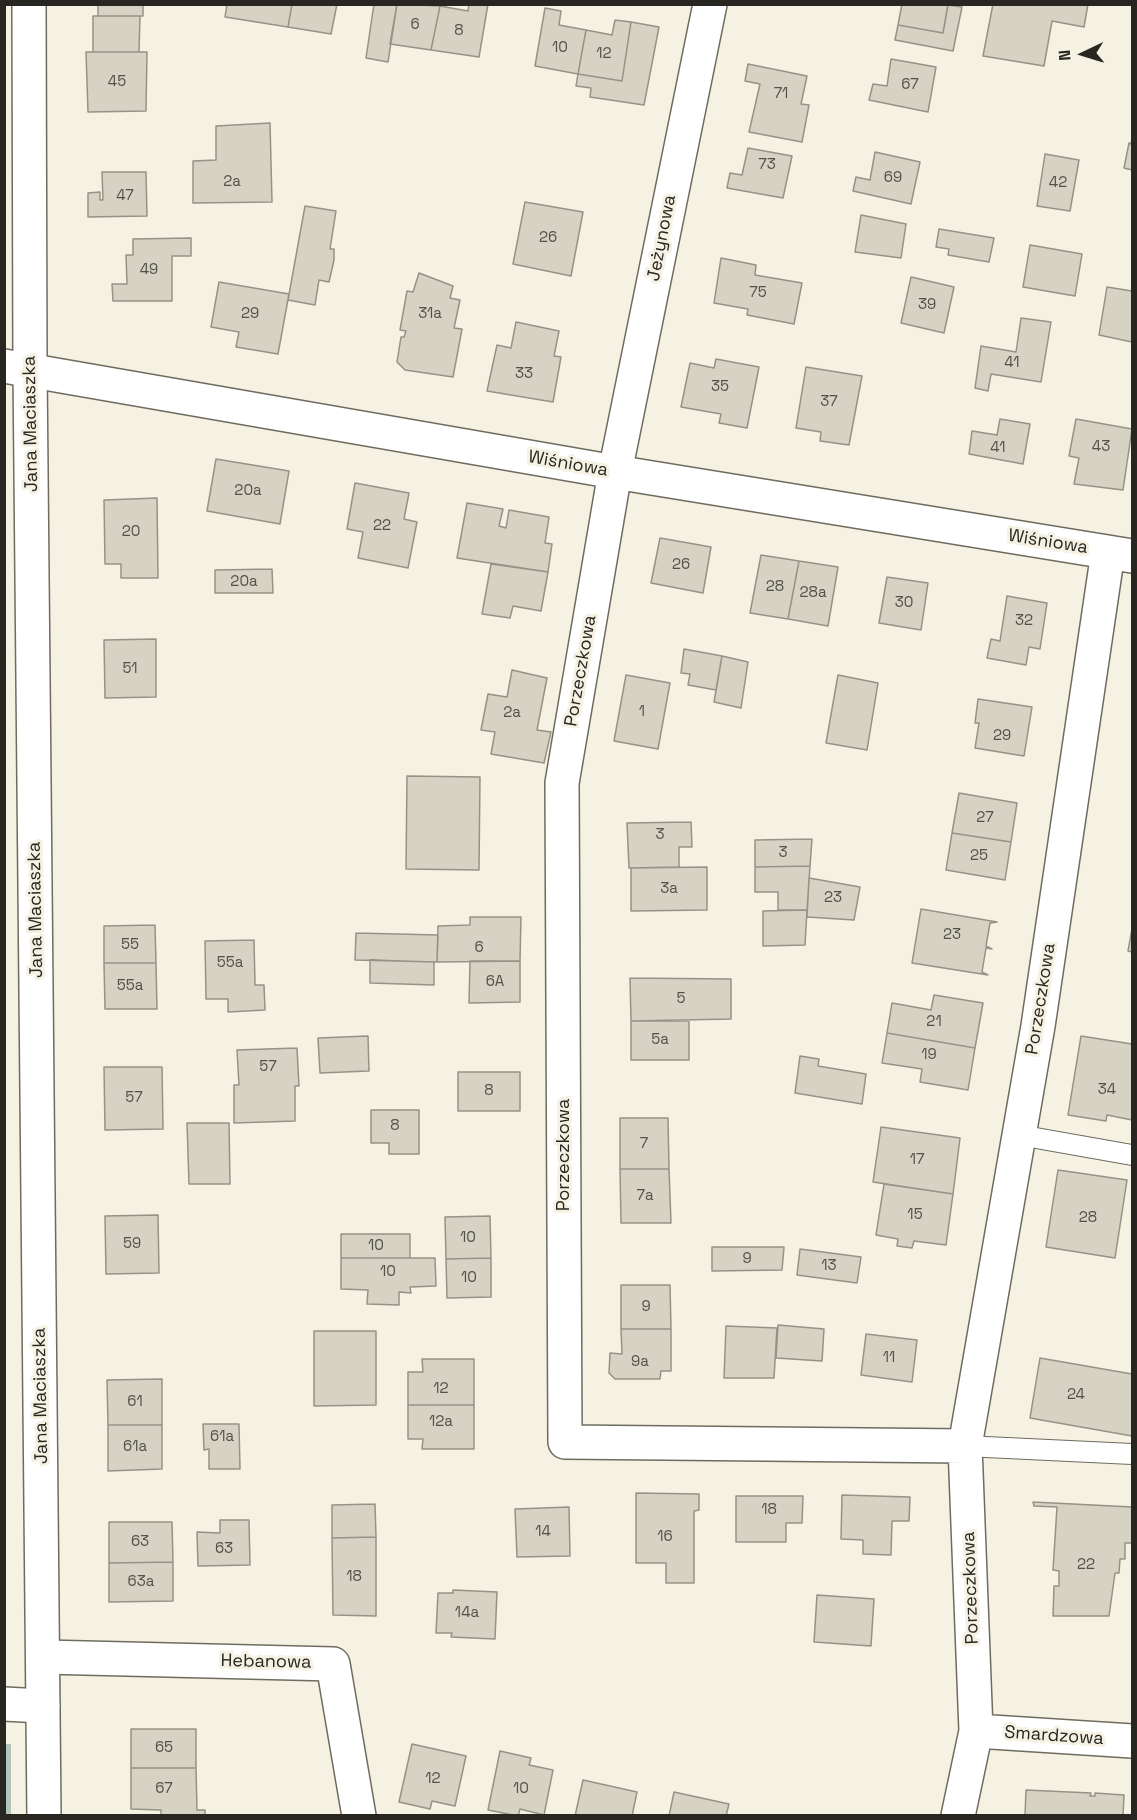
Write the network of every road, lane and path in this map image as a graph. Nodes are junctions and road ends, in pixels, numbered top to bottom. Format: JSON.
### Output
{"nodes":[{"id":1,"x":29,"y":4,"type":"edge"},
{"id":2,"x":710,"y":4,"type":"edge"},
{"id":3,"x":17,"y":368,"type":"edge"},
{"id":4,"x":615,"y":472,"type":"junction"},
{"id":5,"x":1120,"y":554,"type":"edge"},
{"id":6,"x":1019,"y":1135,"type":"junction"},
{"id":7,"x":1132,"y":1155,"type":"edge"},
{"id":8,"x":965,"y":1446,"type":"junction"},
{"id":9,"x":1132,"y":1454,"type":"edge"},
{"id":10,"x":44,"y":1657,"type":"junction"},
{"id":11,"x":4,"y":1704,"type":"edge"},
{"id":12,"x":43,"y":1706,"type":"junction"},
{"id":13,"x":976,"y":1731,"type":"junction"},
{"id":14,"x":1132,"y":1741,"type":"edge"},
{"id":15,"x":44,"y":1815,"type":"edge"},
{"id":16,"x":359,"y":1815,"type":"edge"},
{"id":17,"x":957,"y":1815,"type":"edge"}],
"edges":[{"from":1,"to":3,"type":"street","name":"Jana Maciaszka"},
{"from":2,"to":4,"type":"street","name":"Jeżynowa"},
{"from":3,"to":4,"type":"street","name":"Wiśniowa"},
{"from":3,"to":10,"type":"street","name":"Jana Maciaszka"},
{"from":4,"to":5,"type":"street","name":"Wiśniowa"},
{"from":4,"to":8,"type":"street","name":"Porzeczkowa"},
{"from":5,"to":6,"type":"street","name":"Porzeczkowa"},
{"from":6,"to":7,"type":"lane"},
{"from":6,"to":8,"type":"street","name":"Porzeczkowa"},
{"from":8,"to":9,"type":"lane"},
{"from":8,"to":13,"type":"street","name":"Porzeczkowa"},
{"from":10,"to":12,"type":"street","name":"Jana Maciaszka"},
{"from":10,"to":16,"type":"street","name":"Hebanowa"},
{"from":11,"to":12,"type":"street"},
{"from":12,"to":15,"type":"street","name":"Jana Maciaszka"},
{"from":13,"to":14,"type":"street","name":"Smardzowa"},
{"from":13,"to":17,"type":"street","name":"Porzeczkowa"}]}
